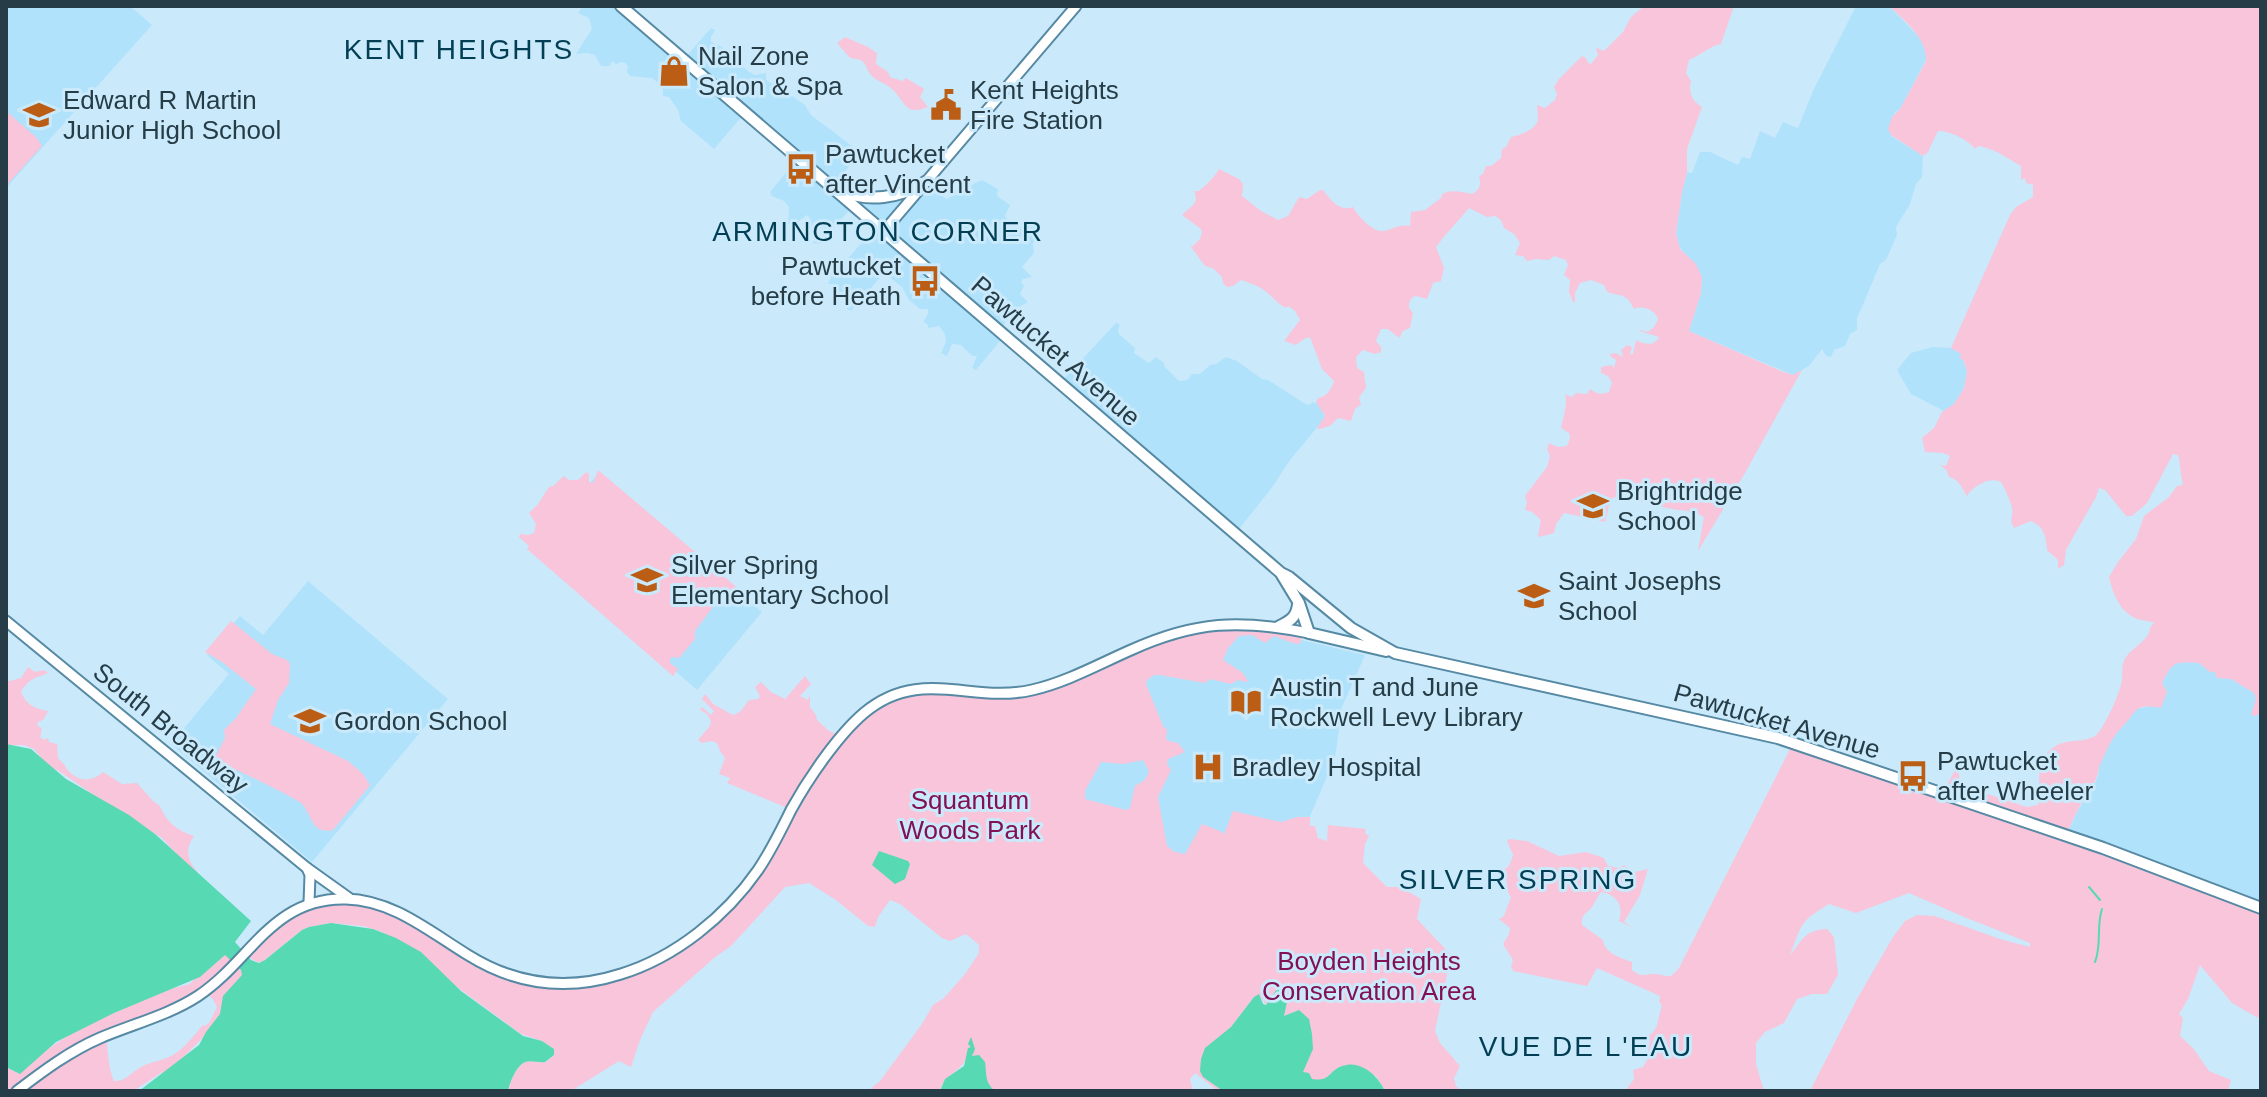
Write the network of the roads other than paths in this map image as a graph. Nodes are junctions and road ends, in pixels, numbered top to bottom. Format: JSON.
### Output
{"nodes":[{"id":1,"x":621,"y":6,"type":"edge"},
{"id":2,"x":1076,"y":6,"type":"edge"},
{"id":3,"x":925,"y":182,"type":"junction"},
{"id":4,"x":831,"y":187,"type":"junction"},
{"id":5,"x":884,"y":231,"type":"junction"},
{"id":6,"x":1285,"y":575,"type":"junction"},
{"id":7,"x":1299,"y":603,"type":"junction"},
{"id":8,"x":6,"y":621,"type":"edge"},
{"id":9,"x":1278,"y":627,"type":"junction"},
{"id":10,"x":1312,"y":634,"type":"junction"},
{"id":11,"x":1395,"y":653,"type":"junction"},
{"id":12,"x":307,"y":868,"type":"junction"},
{"id":13,"x":350,"y":899,"type":"junction"},
{"id":14,"x":309,"y":903,"type":"junction"},
{"id":15,"x":2261,"y":908,"type":"edge"},
{"id":16,"x":17,"y":1091,"type":"edge"}],
"edges":[{"from":1,"to":4,"type":"main road","name":"Pawtucket Avenue"},
{"from":2,"to":3,"type":"main road"},
{"from":3,"to":4,"type":"main road"},
{"from":3,"to":5,"type":"main road"},
{"from":4,"to":5,"type":"main road","name":"Pawtucket Avenue"},
{"from":5,"to":6,"type":"main road","name":"Pawtucket Avenue"},
{"from":6,"to":7,"type":"main road","name":"Pawtucket Avenue"},
{"from":6,"to":10,"type":"main road","name":"Pawtucket Avenue"},
{"from":6,"to":11,"type":"main road","name":"Pawtucket Avenue"},
{"from":7,"to":9,"type":"main road"},
{"from":7,"to":10,"type":"main road","name":"Pawtucket Avenue"},
{"from":8,"to":12,"type":"main road","name":"South Broadway"},
{"from":9,"to":10,"type":"main road"},
{"from":9,"to":13,"type":"main road"},
{"from":10,"to":11,"type":"main road"},
{"from":11,"to":15,"type":"main road","name":"Pawtucket Avenue"},
{"from":12,"to":13,"type":"main road","name":"South Broadway"},
{"from":12,"to":14,"type":"main road"},
{"from":13,"to":14,"type":"main road"},
{"from":14,"to":16,"type":"main road"}]}
